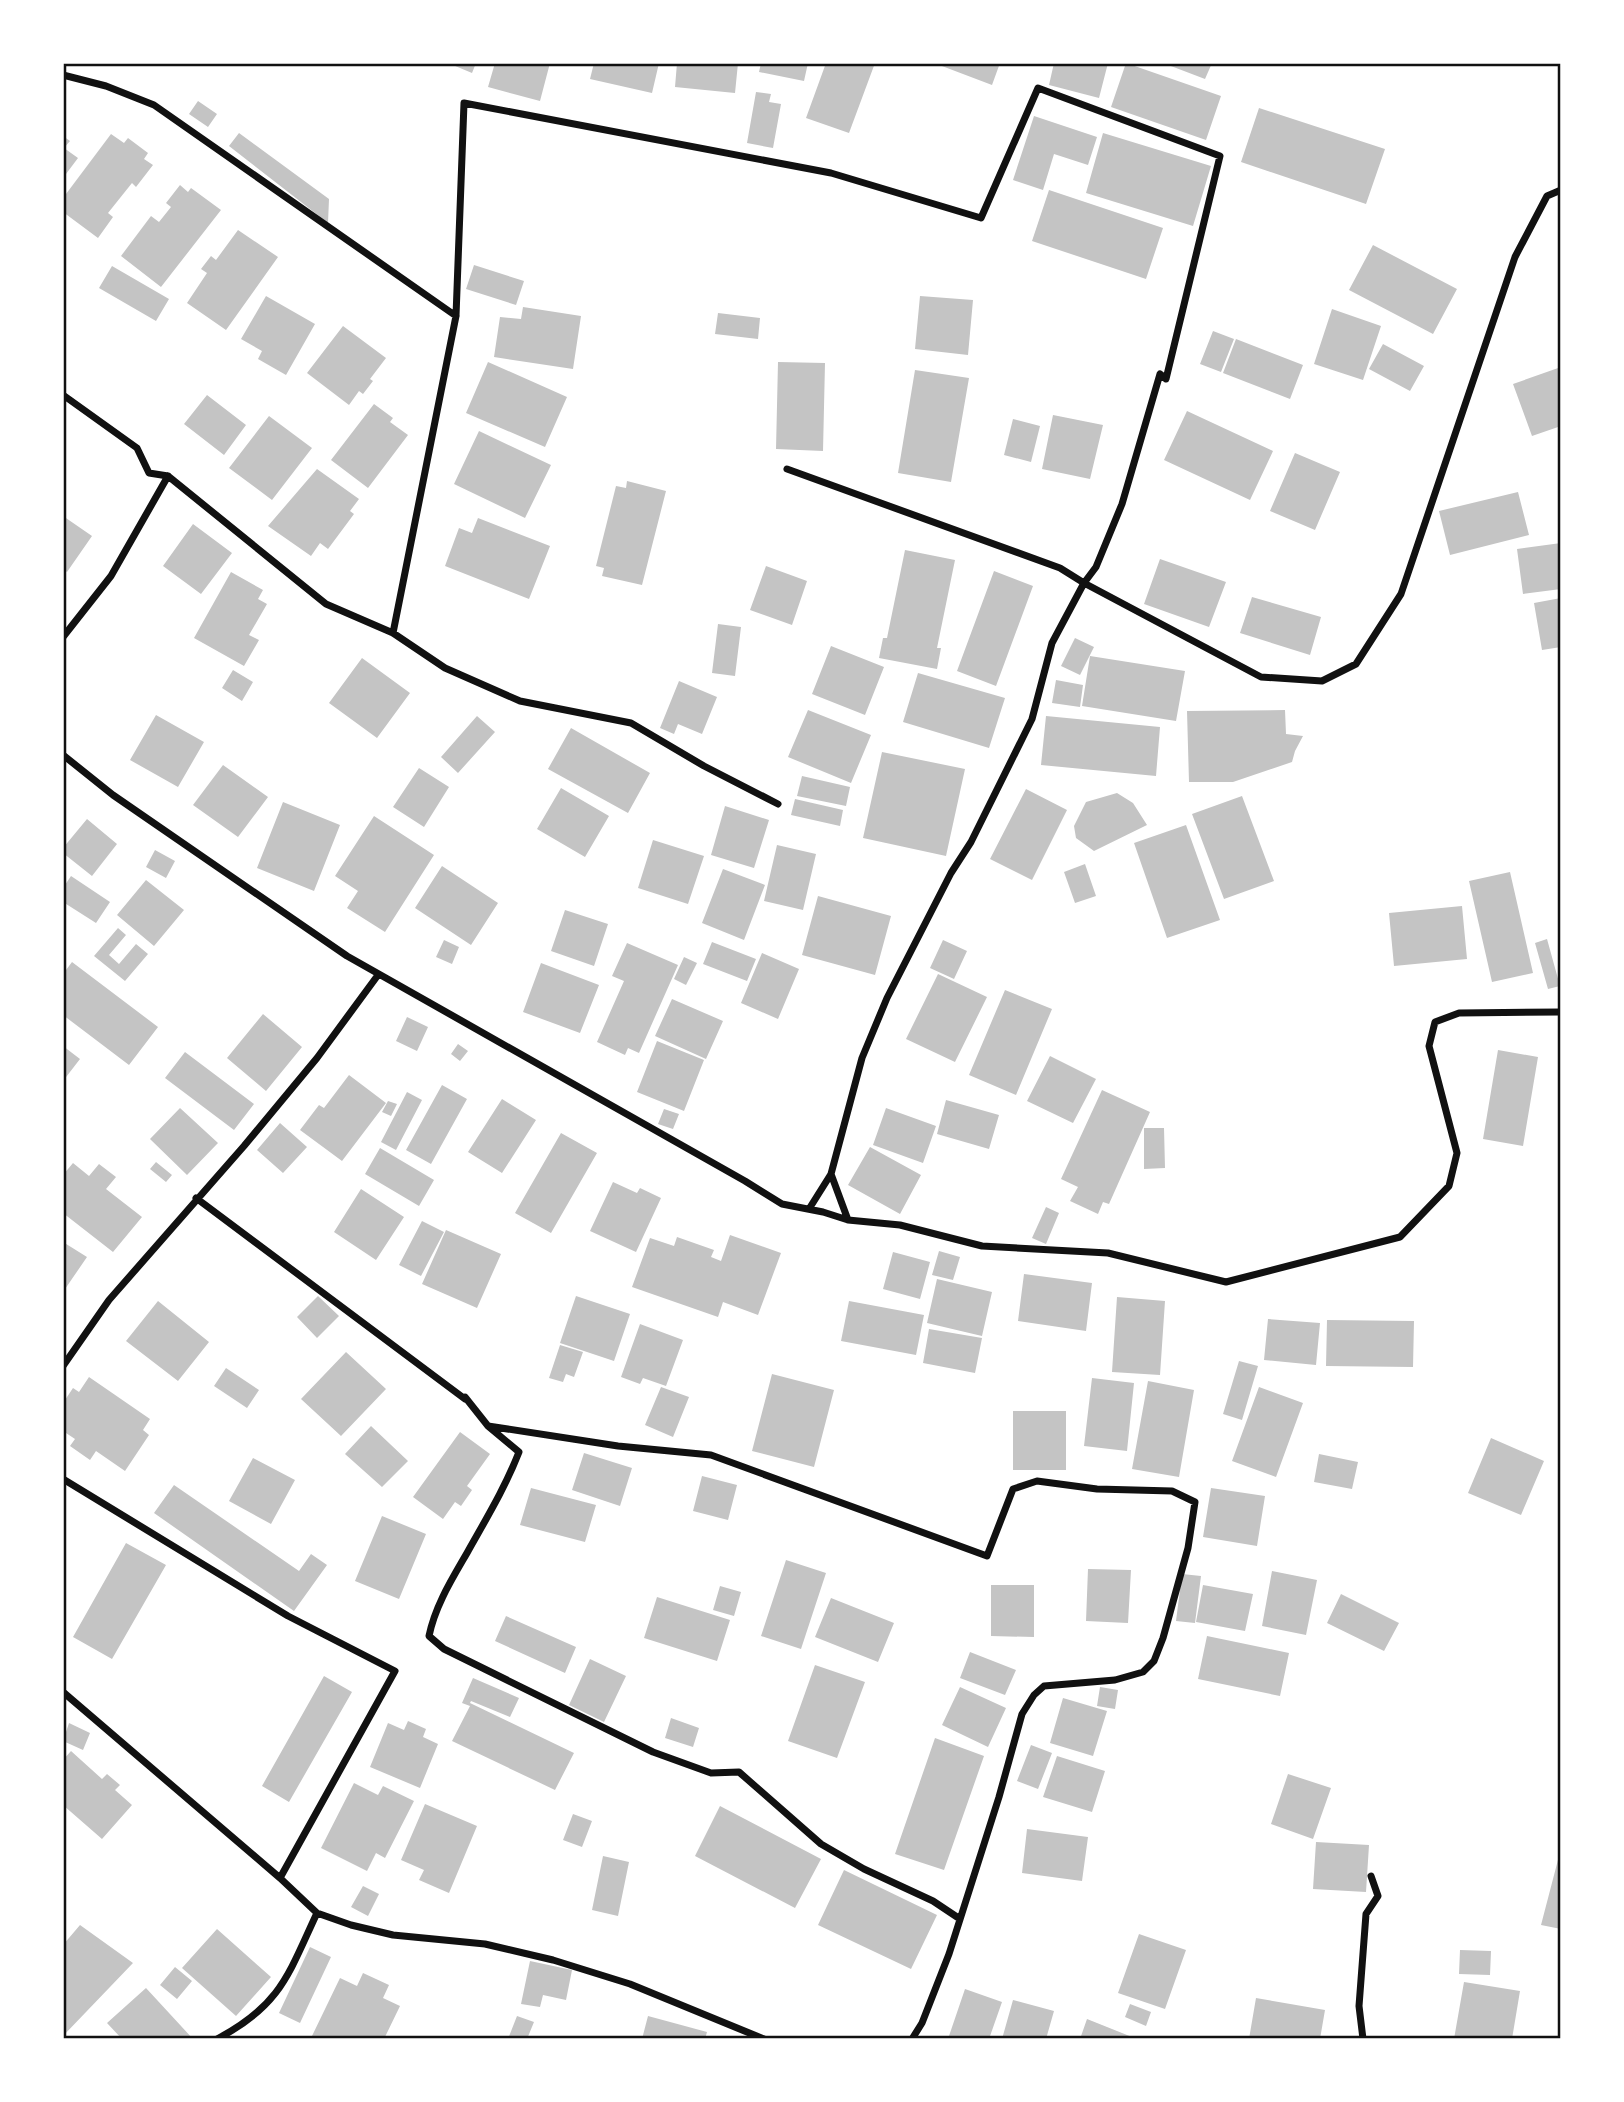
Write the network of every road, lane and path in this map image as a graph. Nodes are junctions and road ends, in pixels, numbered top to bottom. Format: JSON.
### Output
{"nodes":[{"id":1,"x":63,"y":75,"type":"edge"},
{"id":2,"x":1561,"y":190,"type":"edge"},
{"id":3,"x":456,"y":316,"type":"junction"},
{"id":4,"x":63,"y":394,"type":"edge"},
{"id":5,"x":788,"y":468,"type":"dead end"},
{"id":6,"x":167,"y":475,"type":"junction"},
{"id":7,"x":1084,"y":583,"type":"junction"},
{"id":8,"x":393,"y":632,"type":"junction"},
{"id":9,"x":63,"y":637,"type":"edge"},
{"id":10,"x":63,"y":755,"type":"edge"},
{"id":11,"x":778,"y":804,"type":"dead end"},
{"id":12,"x":378,"y":975,"type":"junction"},
{"id":13,"x":1561,"y":1012,"type":"edge"},
{"id":14,"x":831,"y":1174,"type":"junction"},
{"id":15,"x":196,"y":1198,"type":"junction"},
{"id":16,"x":809,"y":1209,"type":"junction"},
{"id":17,"x":848,"y":1220,"type":"junction"},
{"id":18,"x":63,"y":1366,"type":"edge"},
{"id":19,"x":488,"y":1426,"type":"junction"},
{"id":20,"x":63,"y":1479,"type":"edge"},
{"id":21,"x":63,"y":1692,"type":"edge"},
{"id":22,"x":1371,"y":1876,"type":"dead end"},
{"id":23,"x":280,"y":1878,"type":"junction"},
{"id":24,"x":317,"y":1913,"type":"junction"},
{"id":25,"x":960,"y":1919,"type":"junction"},
{"id":26,"x":216,"y":2039,"type":"edge"},
{"id":27,"x":764,"y":2039,"type":"edge"},
{"id":28,"x":912,"y":2039,"type":"edge"},
{"id":29,"x":1363,"y":2039,"type":"edge"}],
"edges":[{"from":1,"to":3,"type":"street"},
{"from":2,"to":7,"type":"street"},
{"from":3,"to":7,"type":"street"},
{"from":3,"to":8,"type":"street"},
{"from":4,"to":6,"type":"street"},
{"from":5,"to":7,"type":"street"},
{"from":6,"to":8,"type":"street"},
{"from":6,"to":9,"type":"street"},
{"from":7,"to":14,"type":"street"},
{"from":8,"to":11,"type":"street"},
{"from":10,"to":12,"type":"street"},
{"from":12,"to":15,"type":"street"},
{"from":12,"to":16,"type":"street"},
{"from":13,"to":17,"type":"street"},
{"from":14,"to":16,"type":"street"},
{"from":14,"to":17,"type":"street"},
{"from":15,"to":18,"type":"street"},
{"from":15,"to":19,"type":"street"},
{"from":16,"to":17,"type":"street"},
{"from":19,"to":25,"type":"street"},
{"from":19,"to":25,"type":"street"},
{"from":20,"to":23,"type":"street"},
{"from":21,"to":23,"type":"street"},
{"from":22,"to":29,"type":"street"},
{"from":23,"to":24,"type":"street"},
{"from":24,"to":26,"type":"street"},
{"from":24,"to":27,"type":"street"},
{"from":25,"to":28,"type":"street"}]}
